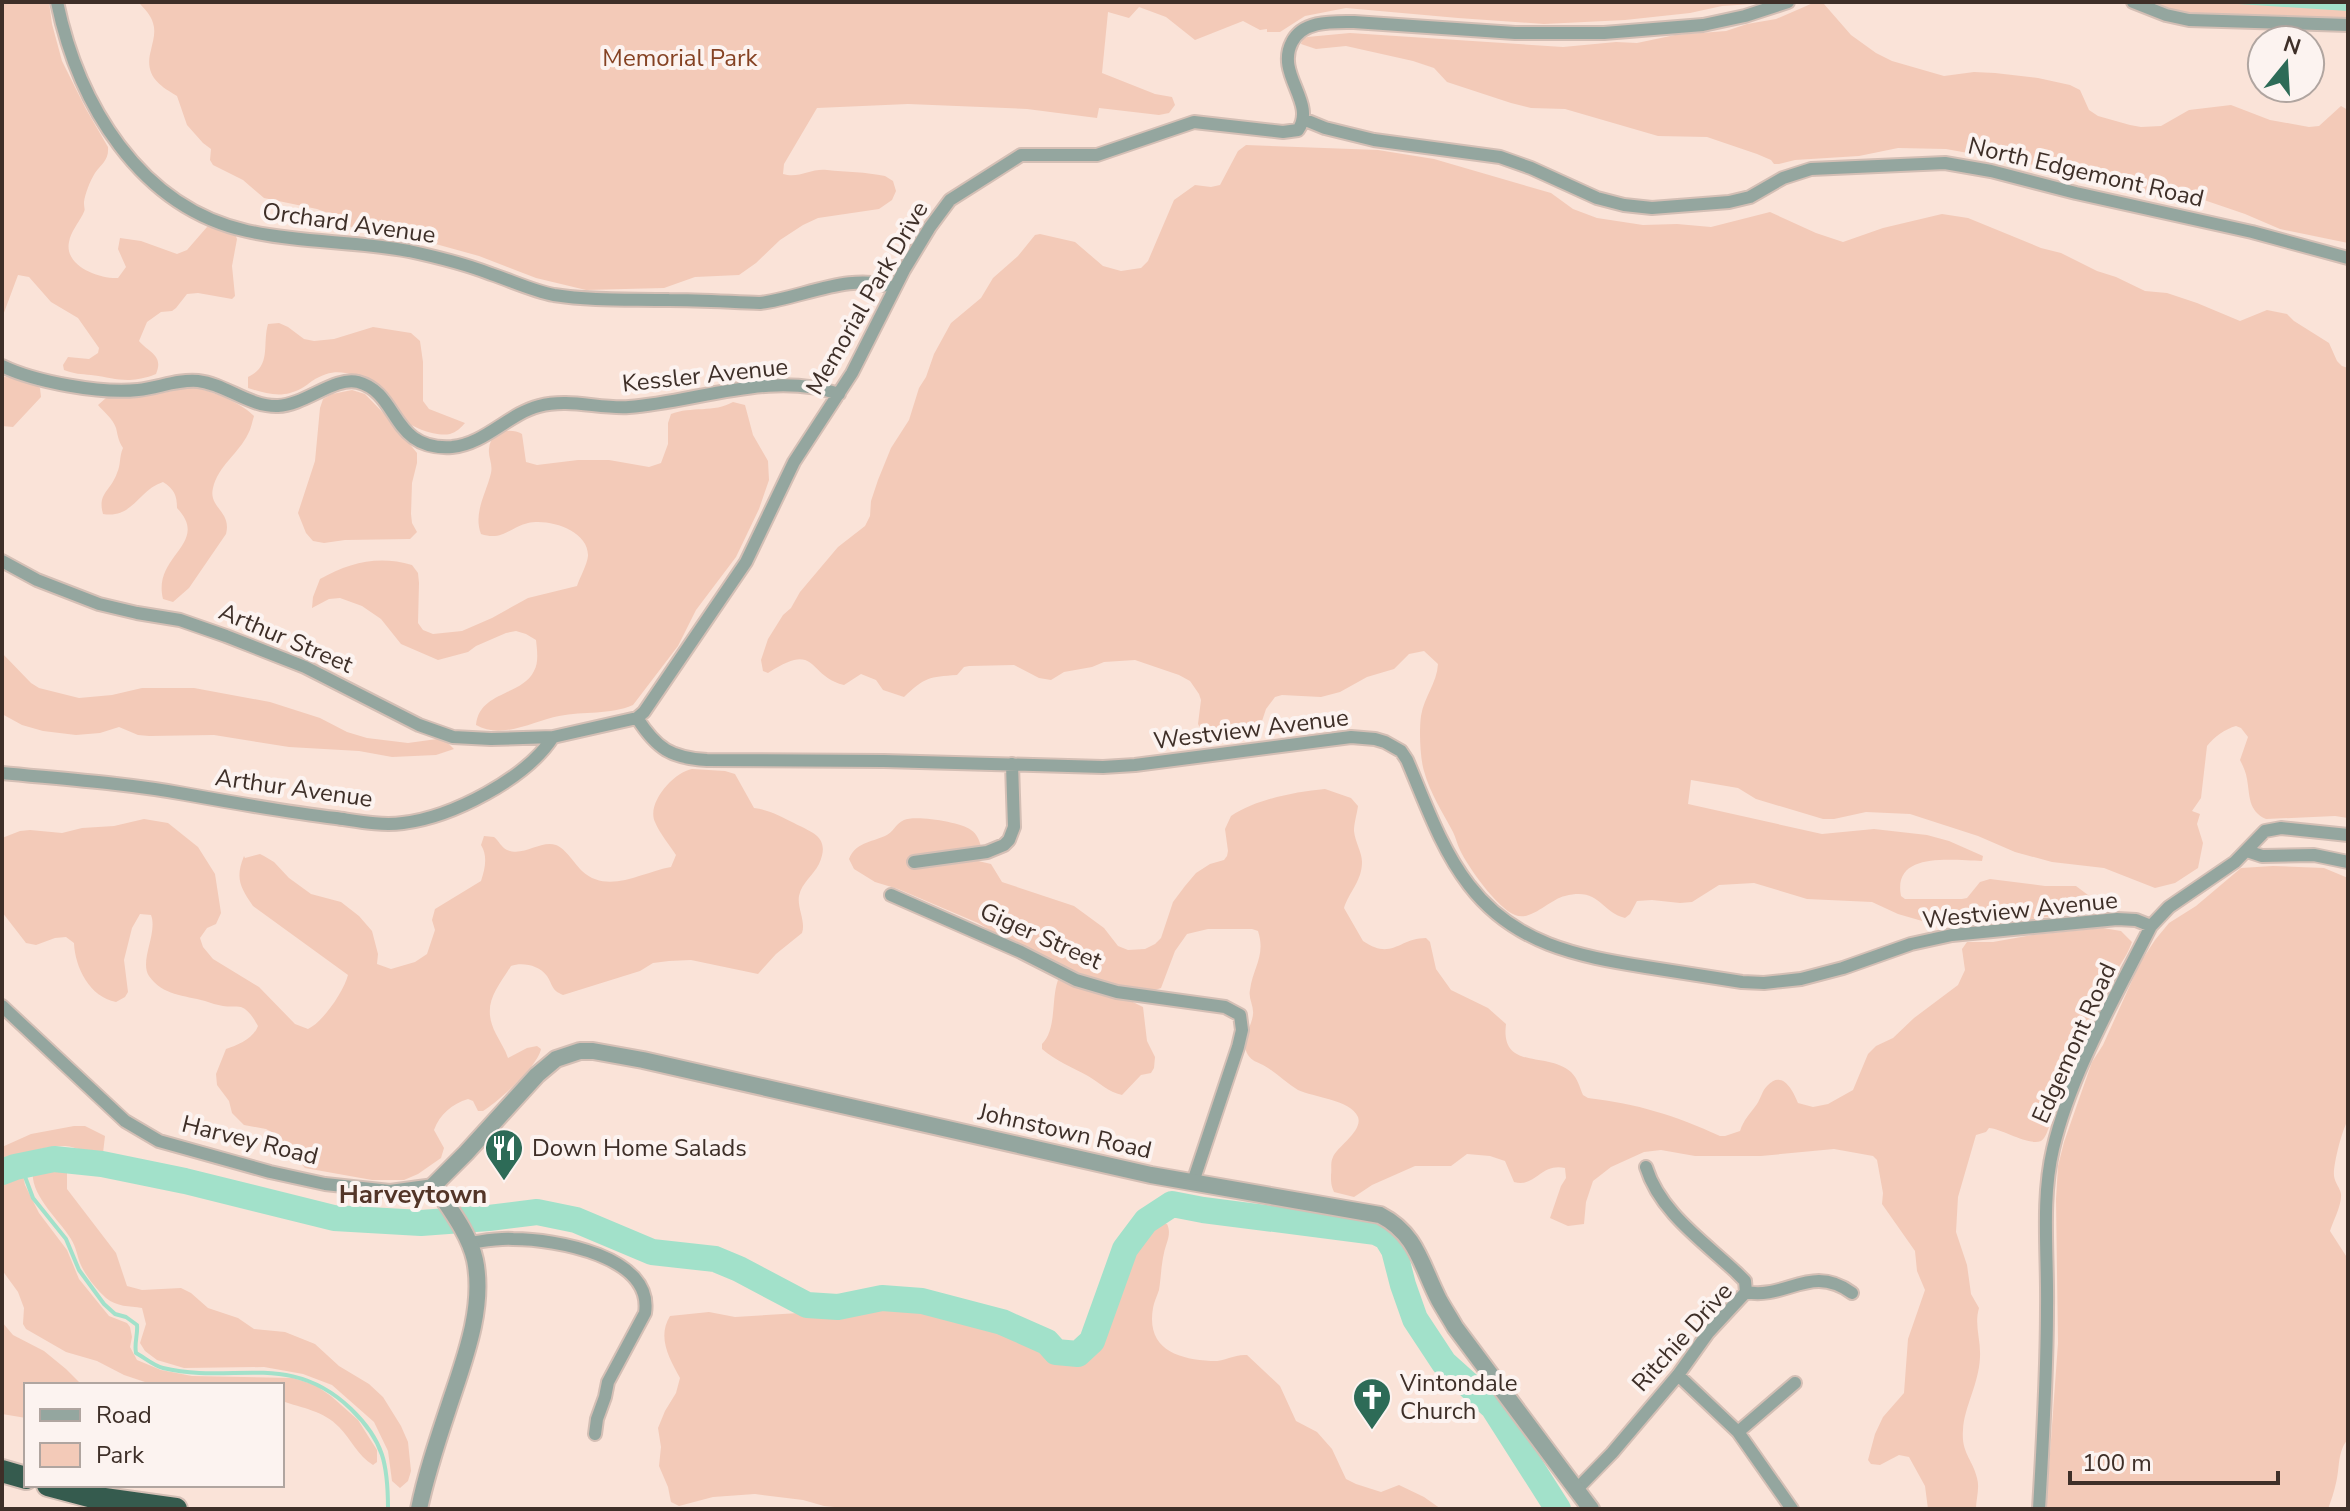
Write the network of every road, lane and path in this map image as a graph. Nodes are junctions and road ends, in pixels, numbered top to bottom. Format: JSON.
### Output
{"nodes":[{"id":1,"x":57,"y":2,"type":"edge"},
{"id":2,"x":1788,"y":2,"type":"edge"},
{"id":3,"x":2133,"y":2,"type":"edge"},
{"id":4,"x":2348,"y":25,"type":"edge"},
{"id":5,"x":1303,"y":119,"type":"junction"},
{"id":6,"x":2348,"y":258,"type":"edge"},
{"id":7,"x":894,"y":288,"type":"junction"},
{"id":8,"x":2,"y":366,"type":"edge"},
{"id":9,"x":839,"y":394,"type":"junction"},
{"id":10,"x":2,"y":561,"type":"edge"},
{"id":11,"x":637,"y":718,"type":"junction"},
{"id":12,"x":553,"y":737,"type":"junction"},
{"id":13,"x":1012,"y":764,"type":"junction"},
{"id":14,"x":2,"y":773,"type":"edge"},
{"id":15,"x":2348,"y":835,"type":"edge"},
{"id":16,"x":2247,"y":851,"type":"junction"},
{"id":17,"x":914,"y":862,"type":"dead end"},
{"id":18,"x":2348,"y":862,"type":"edge"},
{"id":19,"x":891,"y":895,"type":"dead end"},
{"id":20,"x":2151,"y":926,"type":"junction"},
{"id":21,"x":2,"y":1006,"type":"edge"},
{"id":22,"x":1646,"y":1167,"type":"dead end"},
{"id":23,"x":1193,"y":1182,"type":"junction"},
{"id":24,"x":434,"y":1185,"type":"junction"},
{"id":25,"x":467,"y":1239,"type":"junction"},
{"id":26,"x":1746,"y":1292,"type":"junction"},
{"id":27,"x":1852,"y":1293,"type":"dead end"},
{"id":28,"x":1678,"y":1375,"type":"junction"},
{"id":29,"x":1795,"y":1383,"type":"dead end"},
{"id":30,"x":1738,"y":1432,"type":"junction"},
{"id":31,"x":595,"y":1434,"type":"dead end"},
{"id":32,"x":2,"y":1471,"type":"edge"},
{"id":33,"x":24,"y":1477,"type":"edge"},
{"id":34,"x":56,"y":1487,"type":"edge"},
{"id":35,"x":1576,"y":1490,"type":"junction"},
{"id":36,"x":176,"y":1509,"type":"edge"},
{"id":37,"x":419,"y":1509,"type":"edge"},
{"id":38,"x":1591,"y":1509,"type":"edge"},
{"id":39,"x":1792,"y":1509,"type":"edge"},
{"id":40,"x":2039,"y":1509,"type":"edge"}],
"edges":[{"from":1,"to":7,"type":"street","name":"Orchard Avenue"},
{"from":2,"to":5,"type":"street"},
{"from":3,"to":4,"type":"street"},
{"from":5,"to":6,"type":"street","name":"North Edgemont Road"},
{"from":5,"to":7,"type":"street","name":"Memorial Park Drive"},
{"from":7,"to":9,"type":"street","name":"Memorial Park Drive"},
{"from":8,"to":9,"type":"street","name":"Kessler Avenue"},
{"from":9,"to":11,"type":"street","name":"Memorial Park Drive"},
{"from":10,"to":12,"type":"street","name":"Arthur Street"},
{"from":11,"to":12,"type":"street"},
{"from":11,"to":13,"type":"street","name":"Westview Avenue"},
{"from":12,"to":14,"type":"street","name":"Arthur Avenue"},
{"from":13,"to":17,"type":"street"},
{"from":13,"to":20,"type":"street","name":"Westview Avenue"},
{"from":15,"to":16,"type":"street","name":"Edgemont Road"},
{"from":16,"to":18,"type":"street"},
{"from":16,"to":20,"type":"street","name":"Edgemont Road"},
{"from":19,"to":23,"type":"street","name":"Giger Street"},
{"from":20,"to":40,"type":"street","name":"Edgemont Road"},
{"from":21,"to":24,"type":"street","name":"Harvey Road"},
{"from":22,"to":26,"type":"street"},
{"from":23,"to":24,"type":"street","name":"Johnstown Road"},
{"from":23,"to":35,"type":"street","name":"Johnstown Road"},
{"from":24,"to":25,"type":"street"},
{"from":25,"to":31,"type":"street"},
{"from":25,"to":37,"type":"street"},
{"from":26,"to":27,"type":"street","name":"Ritchie Drive"},
{"from":26,"to":28,"type":"street","name":"Ritchie Drive"},
{"from":28,"to":30,"type":"street"},
{"from":28,"to":35,"type":"street","name":"Ritchie Drive"},
{"from":29,"to":30,"type":"street"},
{"from":30,"to":39,"type":"street"},
{"from":32,"to":33,"type":"highway"},
{"from":34,"to":36,"type":"highway"},
{"from":35,"to":38,"type":"street","name":"Johnstown Road"}]}
